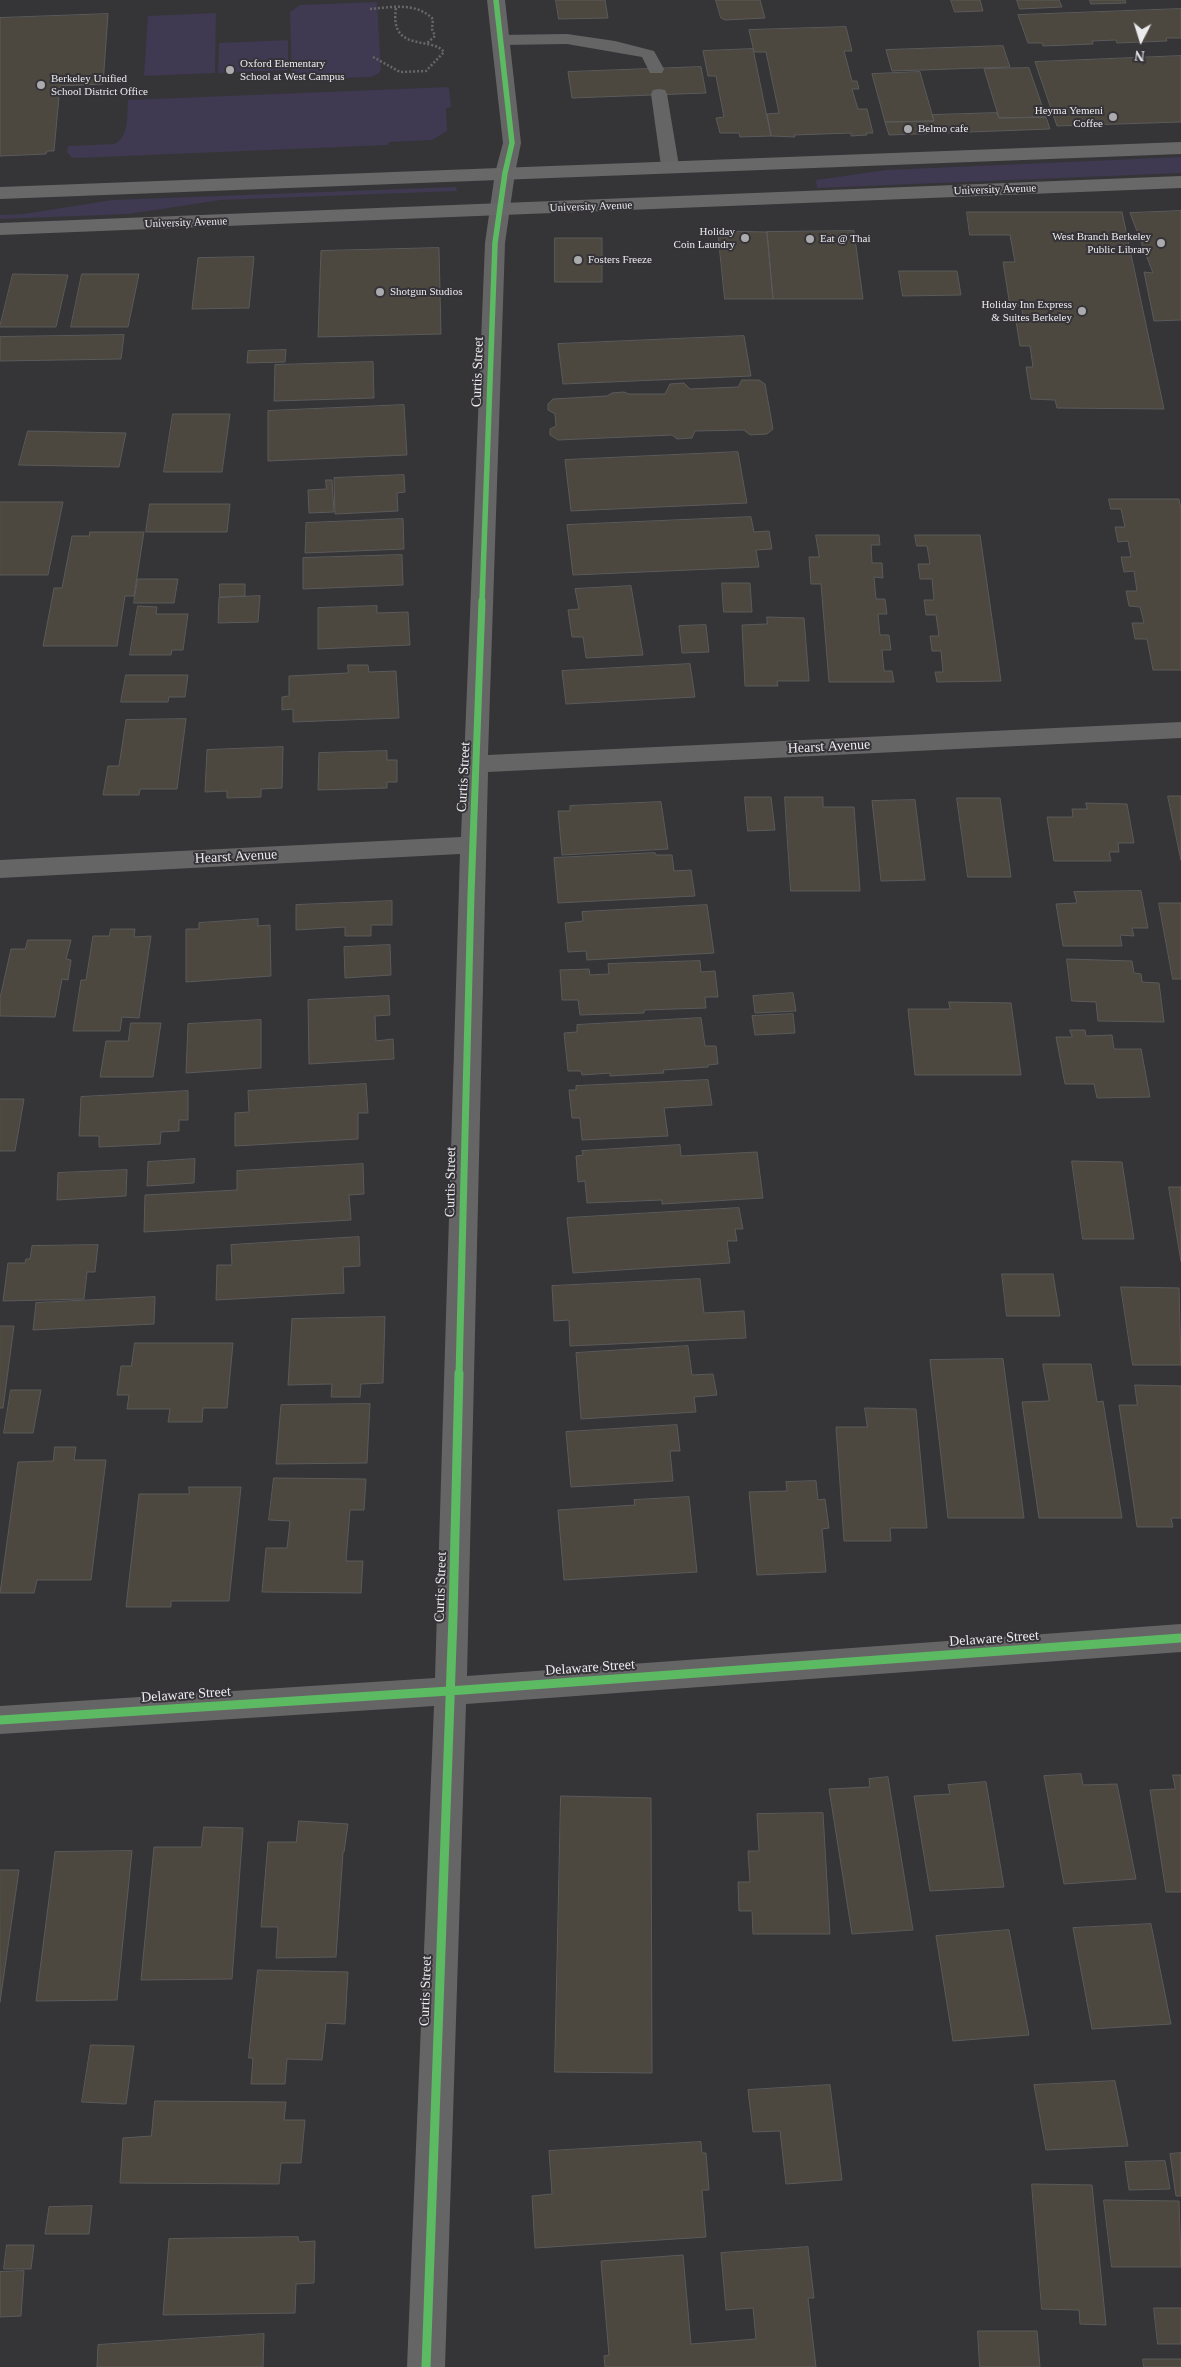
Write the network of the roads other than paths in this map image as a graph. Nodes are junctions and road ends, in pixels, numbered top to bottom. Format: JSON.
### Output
{"nodes":[{"id":1,"x":496,"y":0,"type":"edge"},
{"id":2,"x":501,"y":40,"type":"junction"},
{"id":3,"x":656,"y":69,"type":"dead end"},
{"id":4,"x":659,"y":94,"type":"dead end"},
{"id":5,"x":1181,"y":148,"type":"edge"},
{"id":6,"x":670,"y":166,"type":"junction"},
{"id":7,"x":505,"y":173,"type":"junction"},
{"id":8,"x":1181,"y":182,"type":"edge"},
{"id":9,"x":0,"y":193,"type":"edge"},
{"id":10,"x":499,"y":210,"type":"junction"},
{"id":11,"x":0,"y":230,"type":"edge"},
{"id":12,"x":1181,"y":730,"type":"edge"},
{"id":13,"x":477,"y":764,"type":"junction"},
{"id":14,"x":473,"y":845,"type":"junction"},
{"id":15,"x":0,"y":869,"type":"edge"},
{"id":16,"x":1181,"y":1638,"type":"edge"},
{"id":17,"x":449,"y":1691,"type":"junction"},
{"id":18,"x":0,"y":1720,"type":"edge"},
{"id":19,"x":426,"y":2367,"type":"edge"}],
"edges":[{"from":1,"to":2,"type":"street","name":"Curtis Street"},
{"from":2,"to":3,"type":"lane"},
{"from":2,"to":7,"type":"street","name":"Curtis Street"},
{"from":4,"to":6,"type":"lane"},
{"from":5,"to":6,"type":"main road"},
{"from":6,"to":7,"type":"main road"},
{"from":7,"to":9,"type":"main road"},
{"from":7,"to":10,"type":"street","name":"Curtis Street"},
{"from":8,"to":10,"type":"main road","name":"University Avenue"},
{"from":10,"to":11,"type":"main road","name":"University Avenue"},
{"from":10,"to":13,"type":"street","name":"Curtis Street"},
{"from":12,"to":13,"type":"street","name":"Hearst Avenue"},
{"from":13,"to":14,"type":"street","name":"Curtis Street"},
{"from":14,"to":15,"type":"street","name":"Hearst Avenue"},
{"from":14,"to":17,"type":"street","name":"Curtis Street"},
{"from":16,"to":17,"type":"street","name":"Delaware Street"},
{"from":17,"to":18,"type":"street","name":"Delaware Street"},
{"from":17,"to":19,"type":"street","name":"Curtis Street"}]}
